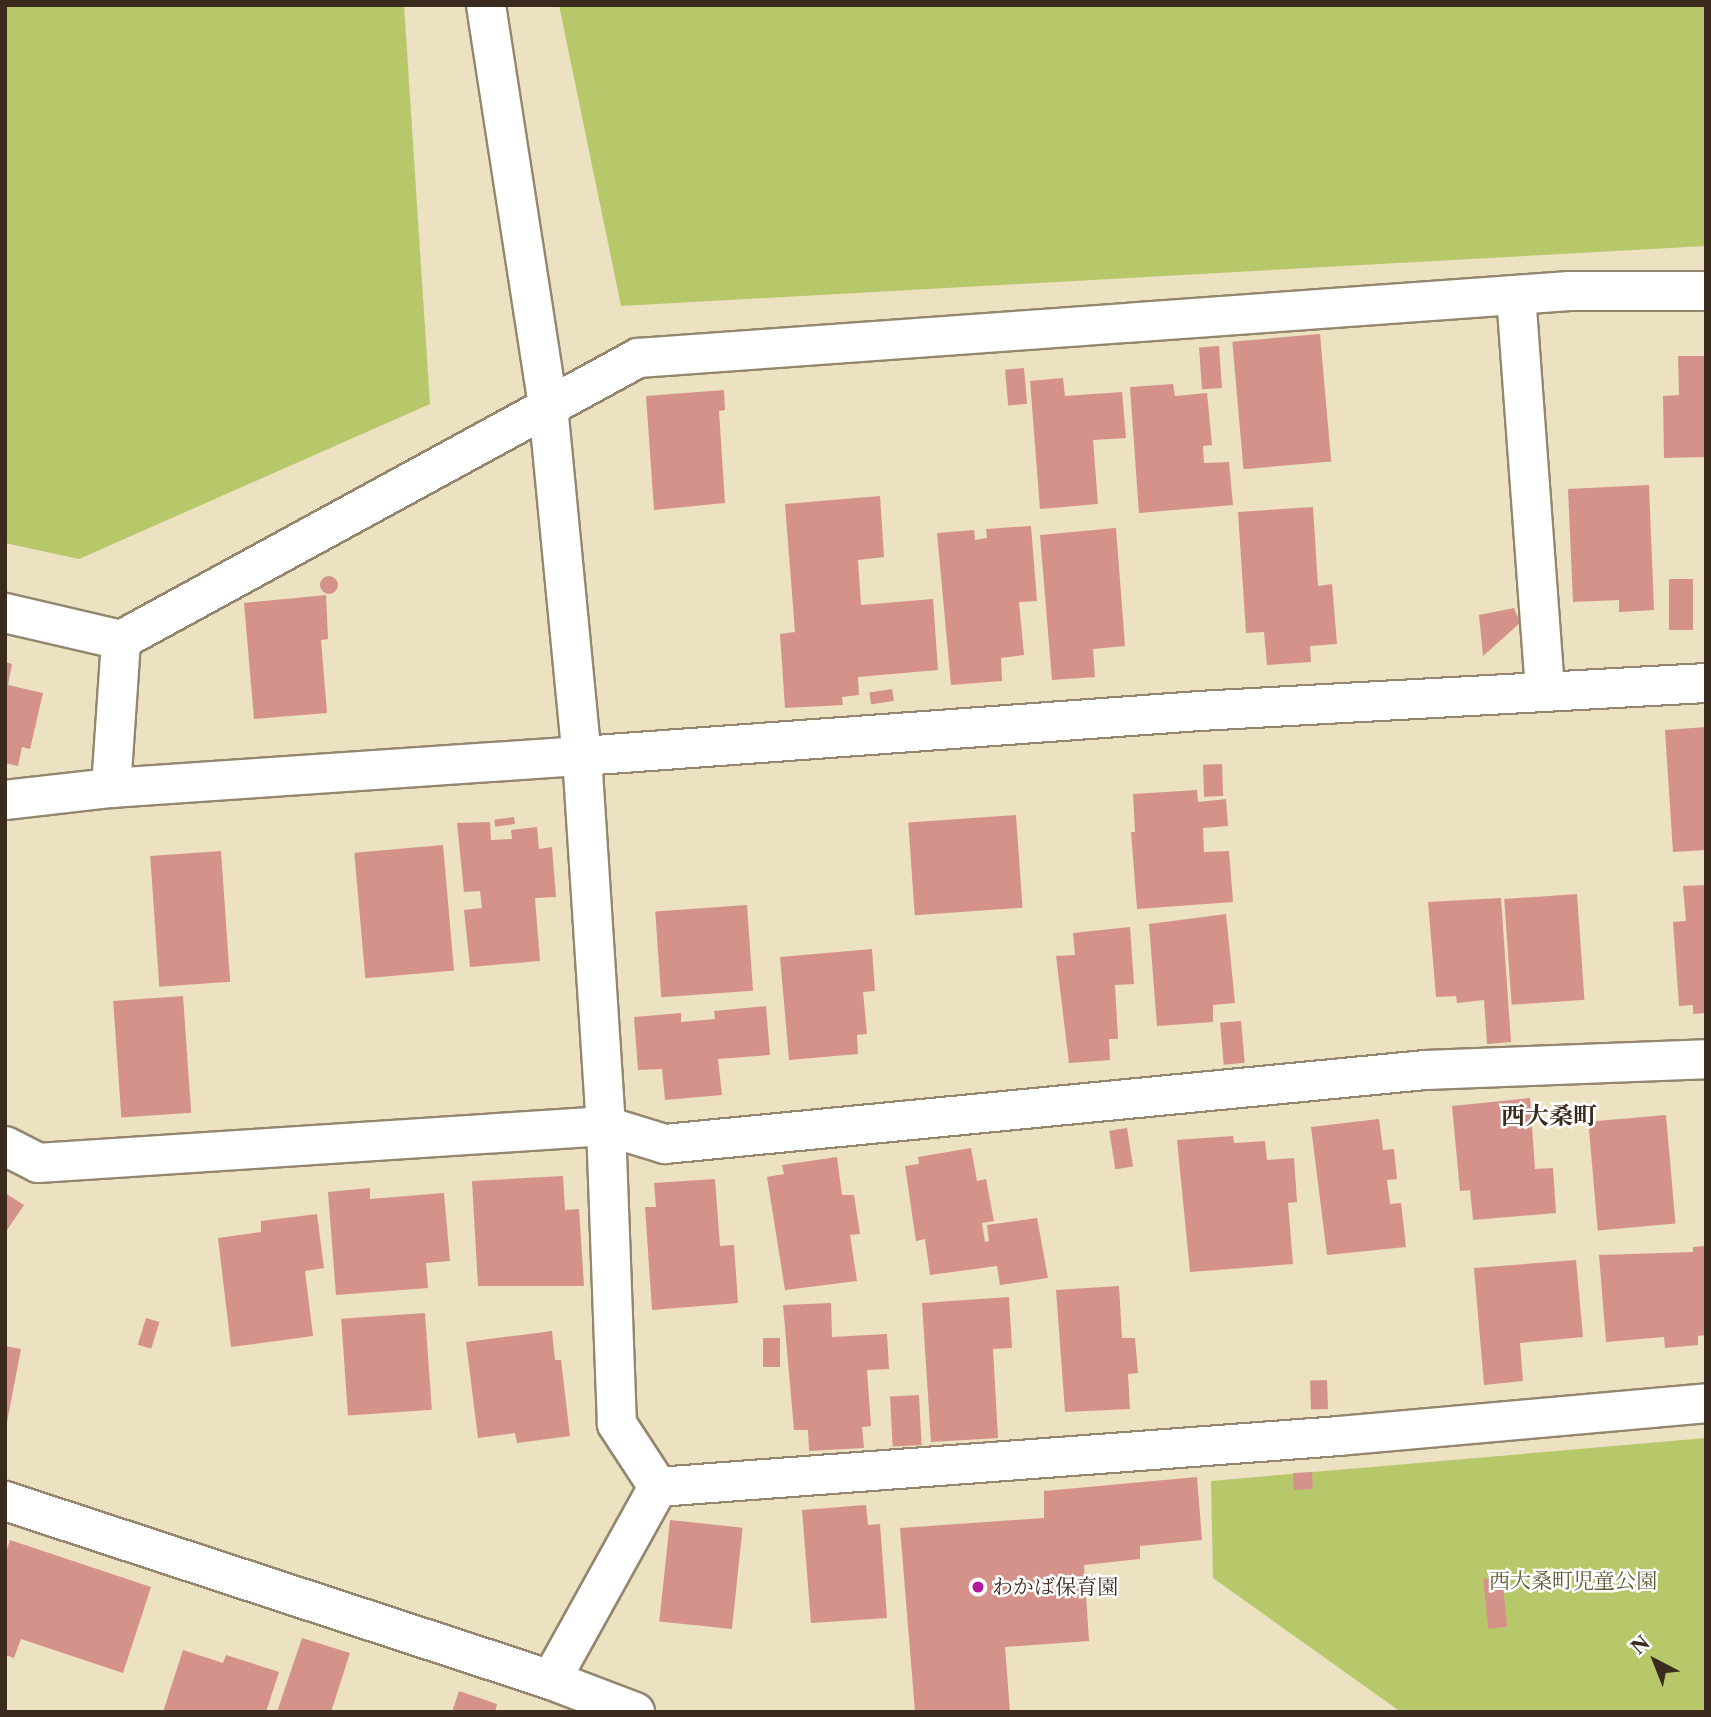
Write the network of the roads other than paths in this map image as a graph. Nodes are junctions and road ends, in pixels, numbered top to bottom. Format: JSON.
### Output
{"nodes":[{"id":1,"x":486,"y":5,"type":"edge"},
{"id":2,"x":1706,"y":291,"type":"edge"},
{"id":3,"x":1516,"y":295,"type":"junction"},
{"id":4,"x":548,"y":406,"type":"junction"},
{"id":5,"x":5,"y":613,"type":"edge"},
{"id":6,"x":121,"y":640,"type":"junction"},
{"id":7,"x":1706,"y":683,"type":"edge"},
{"id":8,"x":1545,"y":691,"type":"junction"},
{"id":9,"x":582,"y":756,"type":"junction"},
{"id":10,"x":111,"y":788,"type":"junction"},
{"id":11,"x":5,"y":800,"type":"edge"},
{"id":12,"x":1706,"y":1059,"type":"edge"},
{"id":13,"x":606,"y":1126,"type":"junction"},
{"id":14,"x":5,"y":1146,"type":"edge"},
{"id":15,"x":1706,"y":1403,"type":"edge"},
{"id":16,"x":658,"y":1487,"type":"junction"},
{"id":17,"x":5,"y":1500,"type":"edge"},
{"id":18,"x":551,"y":1679,"type":"junction"},
{"id":19,"x":635,"y":1712,"type":"edge"}],
"edges":[{"from":1,"to":4,"type":"street"},
{"from":2,"to":3,"type":"street"},
{"from":3,"to":4,"type":"street"},
{"from":3,"to":8,"type":"street"},
{"from":4,"to":6,"type":"street"},
{"from":4,"to":9,"type":"street"},
{"from":5,"to":6,"type":"street"},
{"from":6,"to":10,"type":"street"},
{"from":7,"to":8,"type":"street"},
{"from":8,"to":9,"type":"street"},
{"from":9,"to":10,"type":"street"},
{"from":9,"to":13,"type":"street"},
{"from":10,"to":11,"type":"street"},
{"from":12,"to":13,"type":"street"},
{"from":13,"to":14,"type":"street"},
{"from":13,"to":16,"type":"street"},
{"from":15,"to":16,"type":"street"},
{"from":16,"to":18,"type":"street"},
{"from":17,"to":18,"type":"street"},
{"from":18,"to":19,"type":"street"}]}
